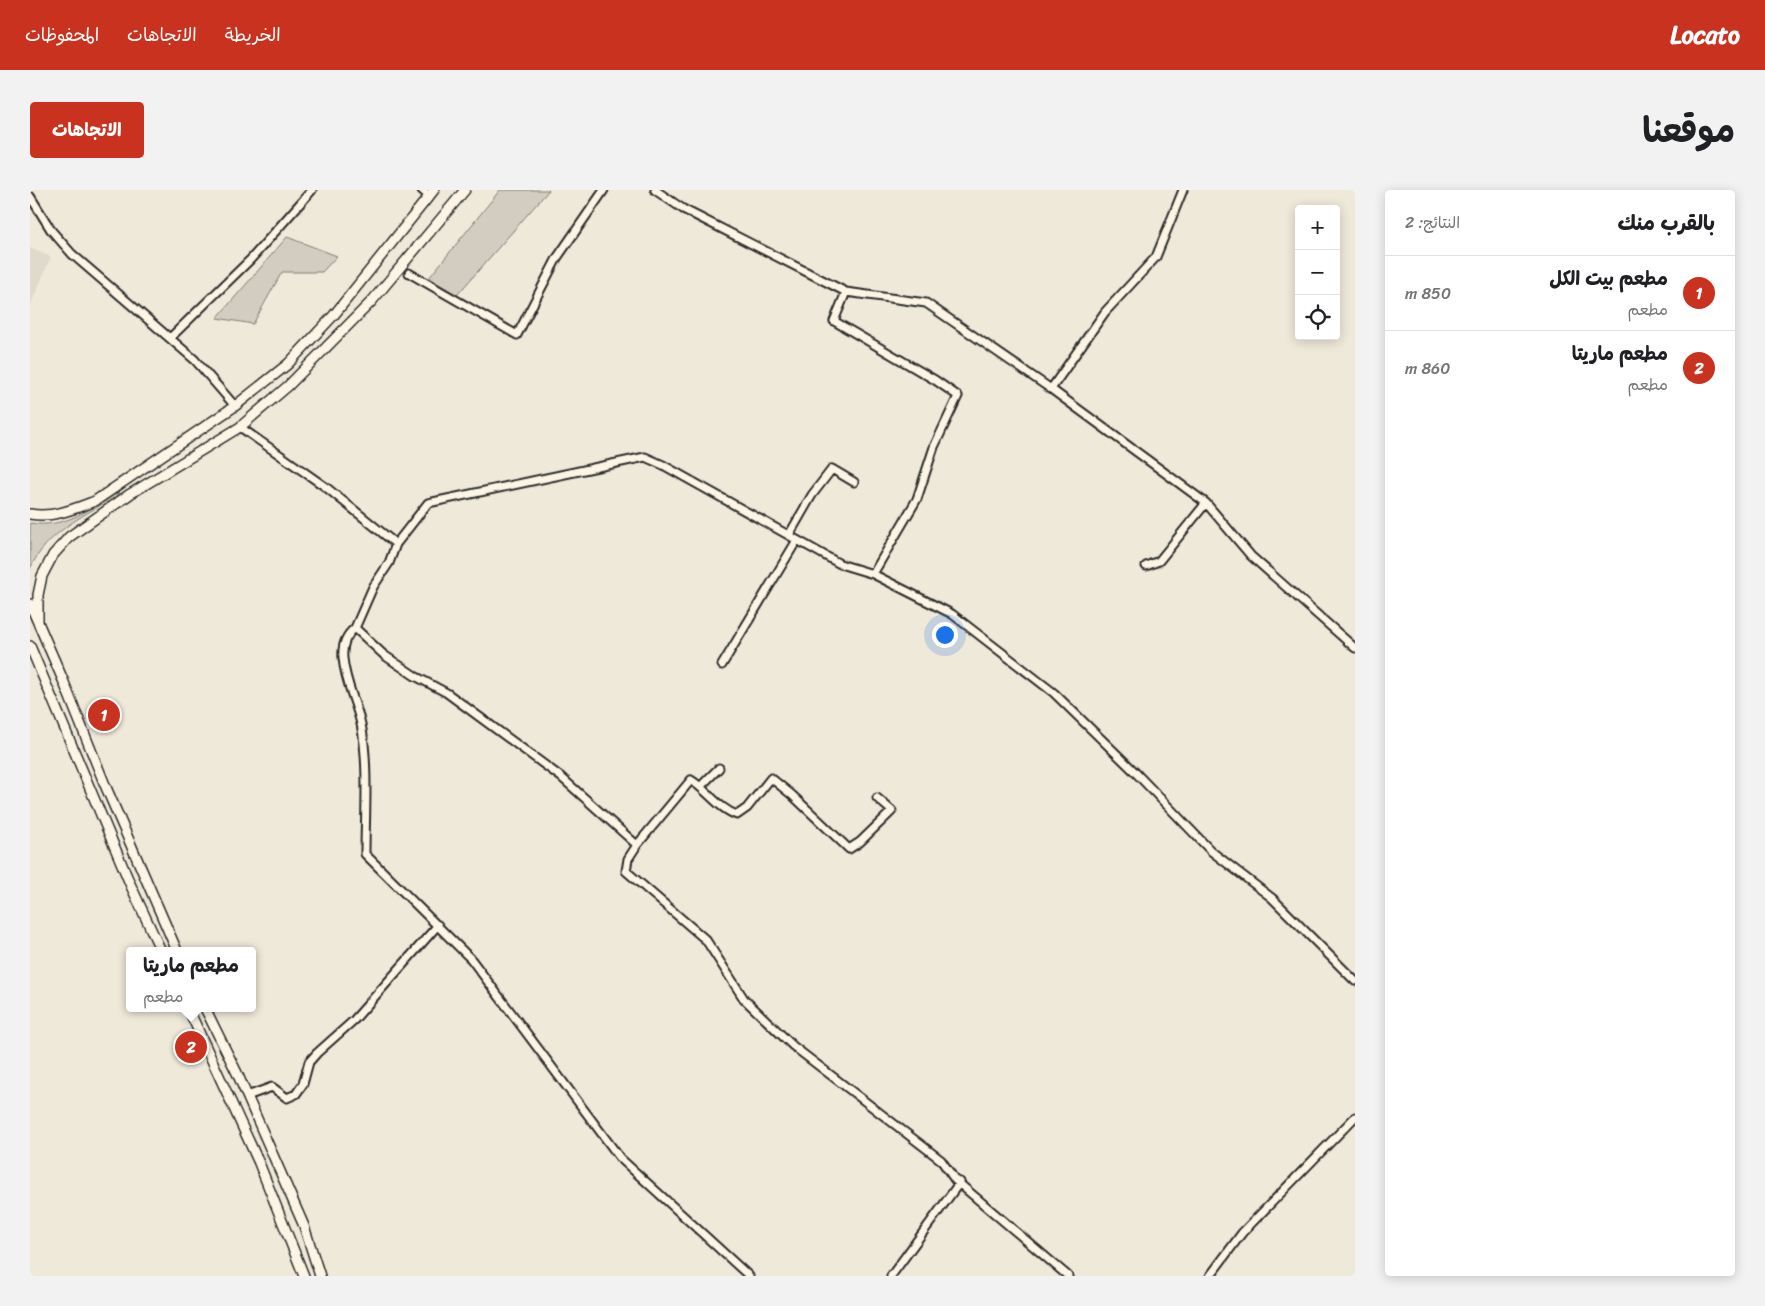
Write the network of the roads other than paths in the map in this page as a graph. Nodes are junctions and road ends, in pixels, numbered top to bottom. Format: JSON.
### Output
{"nodes":[{"id":1,"x":312,"y":190,"type":"edge"},
{"id":2,"x":465,"y":190,"type":"edge"},
{"id":3,"x":604,"y":190,"type":"edge"},
{"id":4,"x":655,"y":190,"type":"edge"},
{"id":5,"x":1183,"y":190,"type":"edge"},
{"id":6,"x":429,"y":192,"type":"edge"},
{"id":7,"x":30,"y":196,"type":"edge"},
{"id":8,"x":409,"y":272,"type":"dead end"},
{"id":9,"x":846,"y":292,"type":"junction"},
{"id":10,"x":170,"y":338,"type":"junction"},
{"id":11,"x":1051,"y":389,"type":"junction"},
{"id":12,"x":234,"y":406,"type":"junction"},
{"id":13,"x":240,"y":427,"type":"junction"},
{"id":14,"x":854,"y":482,"type":"dead end"},
{"id":15,"x":122,"y":484,"type":"junction"},
{"id":16,"x":130,"y":494,"type":"junction"},
{"id":17,"x":1206,"y":503,"type":"junction"},
{"id":18,"x":30,"y":514,"type":"edge"},
{"id":19,"x":789,"y":535,"type":"junction"},
{"id":20,"x":797,"y":540,"type":"junction"},
{"id":21,"x":396,"y":544,"type":"junction"},
{"id":22,"x":1146,"y":566,"type":"dead end"},
{"id":23,"x":873,"y":574,"type":"junction"},
{"id":24,"x":30,"y":604,"type":"edge"},
{"id":25,"x":38,"y":622,"type":"junction"},
{"id":26,"x":355,"y":628,"type":"junction"},
{"id":27,"x":30,"y":646,"type":"edge"},
{"id":28,"x":1355,"y":648,"type":"edge"},
{"id":29,"x":722,"y":665,"type":"dead end"},
{"id":30,"x":719,"y":768,"type":"dead end"},
{"id":31,"x":105,"y":785,"type":"junction"},
{"id":32,"x":701,"y":786,"type":"junction"},
{"id":33,"x":90,"y":789,"type":"junction"},
{"id":34,"x":877,"y":798,"type":"dead end"},
{"id":35,"x":636,"y":845,"type":"junction"},
{"id":36,"x":438,"y":926,"type":"junction"},
{"id":37,"x":159,"y":947,"type":"edge"},
{"id":38,"x":175,"y":947,"type":"edge"},
{"id":39,"x":1355,"y":981,"type":"edge"},
{"id":40,"x":190,"y":1012,"type":"edge"},
{"id":41,"x":207,"y":1012,"type":"edge"},
{"id":42,"x":237,"y":1073,"type":"junction"},
{"id":43,"x":221,"y":1080,"type":"junction"},
{"id":44,"x":247,"y":1096,"type":"junction"},
{"id":45,"x":1355,"y":1117,"type":"edge"},
{"id":46,"x":960,"y":1182,"type":"junction"},
{"id":47,"x":292,"y":1199,"type":"junction"},
{"id":48,"x":275,"y":1205,"type":"junction"},
{"id":49,"x":304,"y":1276,"type":"edge"},
{"id":50,"x":320,"y":1276,"type":"edge"},
{"id":51,"x":749,"y":1276,"type":"edge"},
{"id":52,"x":891,"y":1276,"type":"edge"},
{"id":53,"x":1068,"y":1276,"type":"edge"},
{"id":54,"x":1210,"y":1276,"type":"edge"}],
"edges":[{"from":1,"to":10,"type":"street"},
{"from":2,"to":13,"type":"main road"},
{"from":3,"to":8,"type":"street"},
{"from":4,"to":9,"type":"street"},
{"from":5,"to":11,"type":"street"},
{"from":6,"to":12,"type":"main road"},
{"from":7,"to":10,"type":"street"},
{"from":9,"to":11,"type":"street"},
{"from":9,"to":23,"type":"street"},
{"from":10,"to":12,"type":"street"},
{"from":11,"to":17,"type":"street"},
{"from":12,"to":15,"type":"main road"},
{"from":13,"to":16,"type":"main road"},
{"from":13,"to":21,"type":"street"},
{"from":14,"to":19,"type":"street"},
{"from":15,"to":16,"type":"main road"},
{"from":15,"to":18,"type":"main road"},
{"from":16,"to":25,"type":"main road"},
{"from":17,"to":22,"type":"street"},
{"from":17,"to":28,"type":"street"},
{"from":19,"to":20,"type":"street"},
{"from":19,"to":21,"type":"street"},
{"from":20,"to":23,"type":"street"},
{"from":20,"to":29,"type":"street"},
{"from":21,"to":26,"type":"street"},
{"from":23,"to":39,"type":"street"},
{"from":24,"to":25,"type":"main road"},
{"from":25,"to":31,"type":"main road"},
{"from":26,"to":35,"type":"street"},
{"from":26,"to":36,"type":"street"},
{"from":27,"to":33,"type":"main road"},
{"from":30,"to":32,"type":"street"},
{"from":31,"to":33,"type":"main road"},
{"from":31,"to":38,"type":"main road"},
{"from":32,"to":34,"type":"street"},
{"from":32,"to":35,"type":"street"},
{"from":33,"to":37,"type":"main road"},
{"from":35,"to":46,"type":"street"},
{"from":36,"to":44,"type":"street"},
{"from":36,"to":51,"type":"street"},
{"from":40,"to":43,"type":"main road"},
{"from":41,"to":42,"type":"main road"},
{"from":42,"to":43,"type":"main road"},
{"from":42,"to":44,"type":"main road"},
{"from":43,"to":48,"type":"main road"},
{"from":44,"to":47,"type":"main road"},
{"from":45,"to":54,"type":"street"},
{"from":46,"to":52,"type":"street"},
{"from":46,"to":53,"type":"street"},
{"from":47,"to":48,"type":"main road"},
{"from":47,"to":50,"type":"main road"},
{"from":48,"to":49,"type":"main road"}]}
